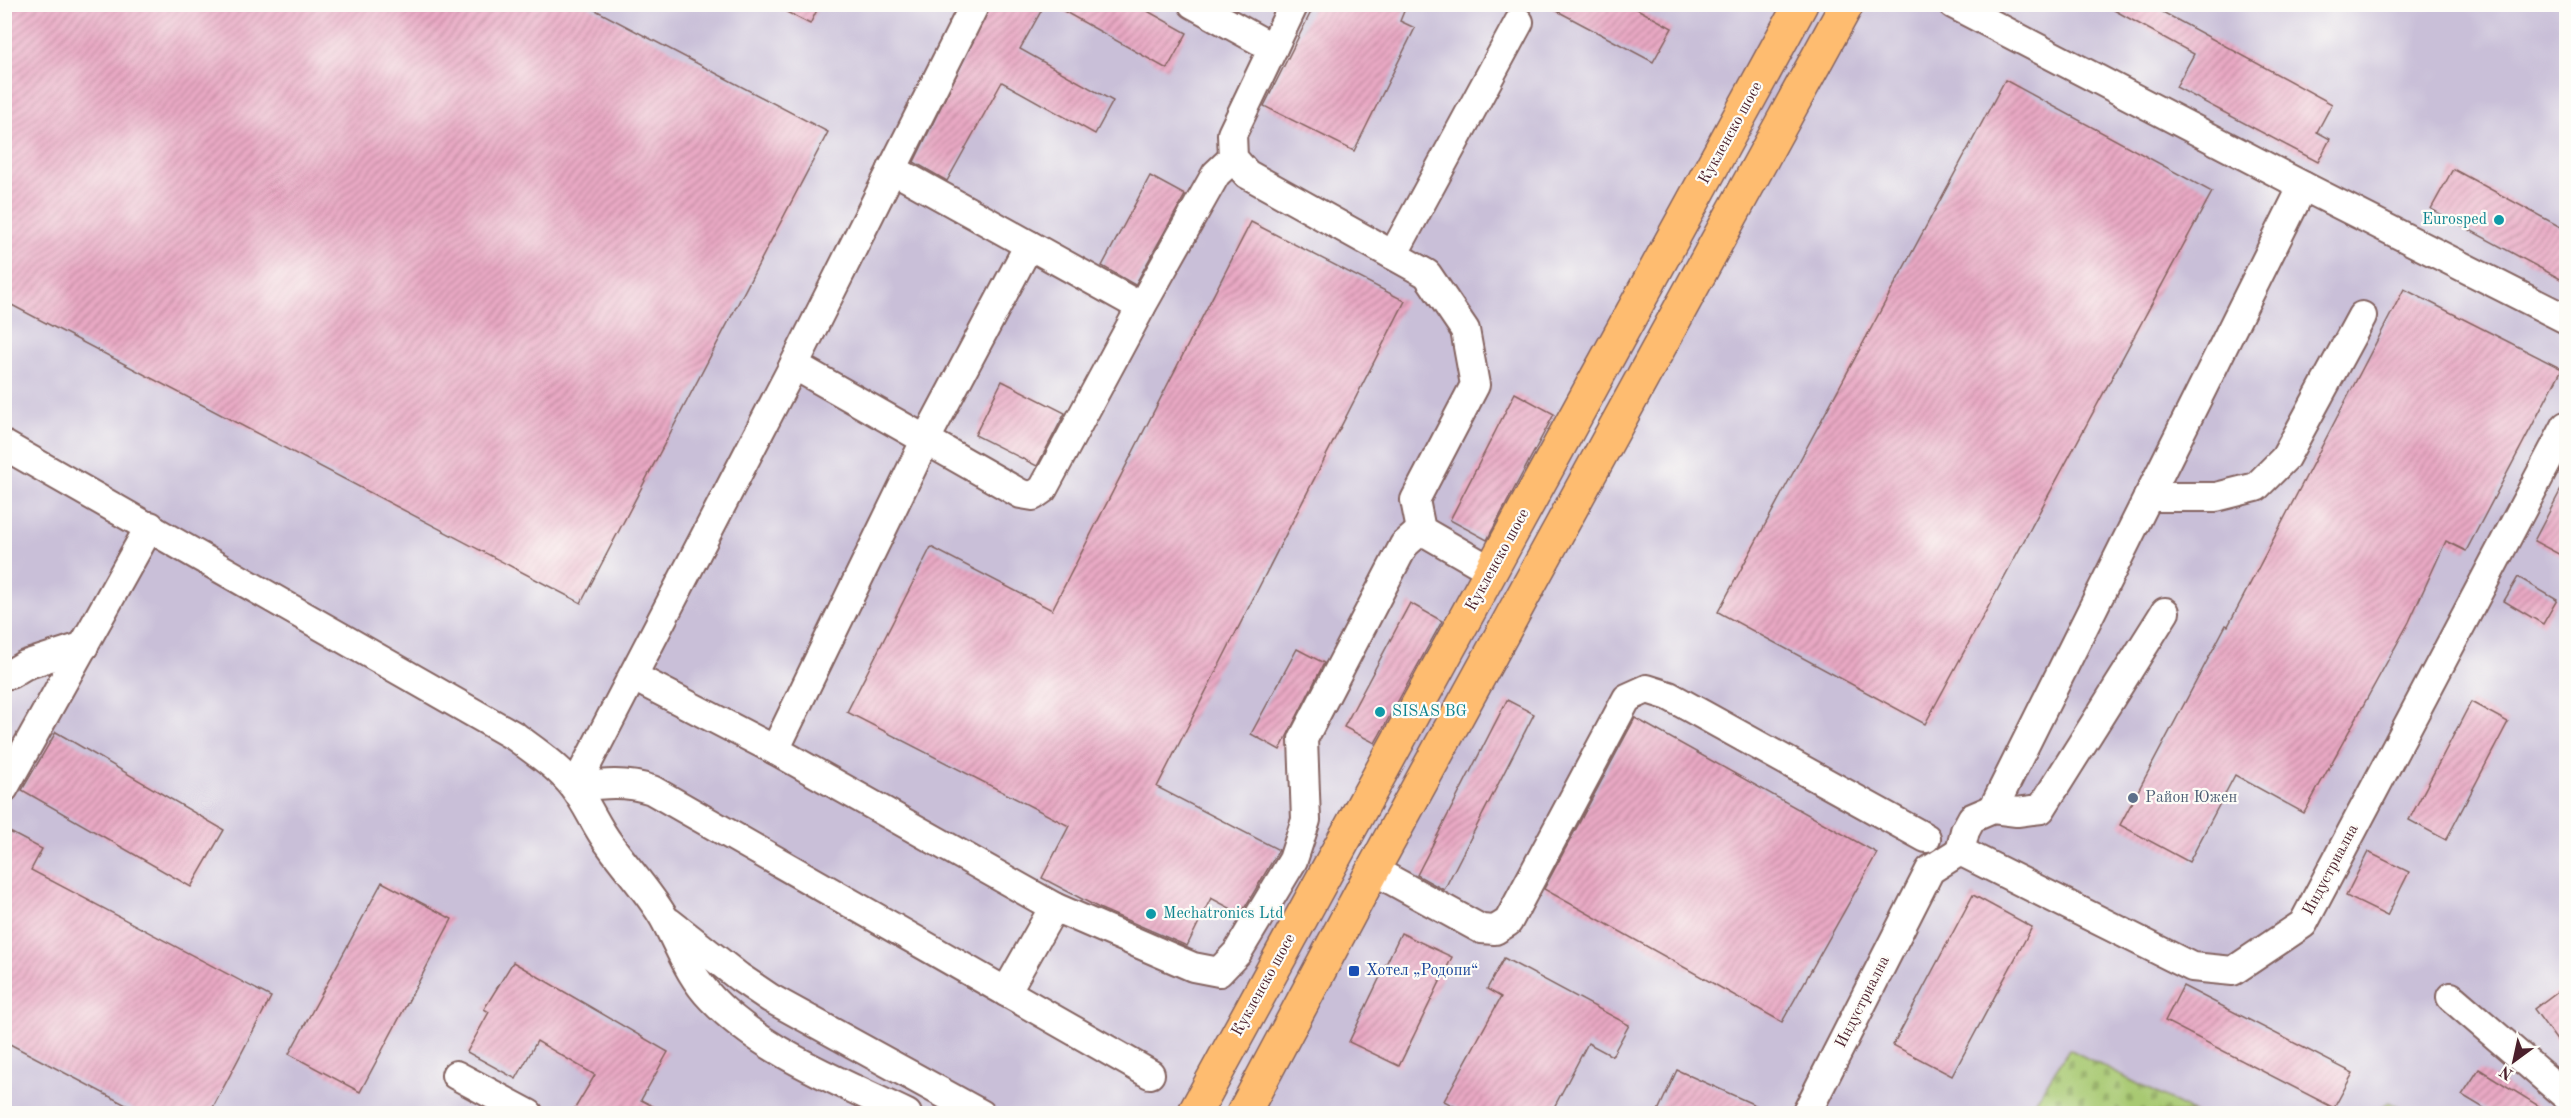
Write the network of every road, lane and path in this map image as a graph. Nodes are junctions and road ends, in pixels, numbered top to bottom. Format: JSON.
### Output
{"nodes":[{"id":1,"x":975,"y":4,"type":"edge"},
{"id":2,"x":1193,"y":4,"type":"edge"},
{"id":3,"x":1294,"y":4,"type":"edge"},
{"id":4,"x":1801,"y":4,"type":"edge"},
{"id":5,"x":1847,"y":4,"type":"edge"},
{"id":6,"x":1953,"y":4,"type":"edge"},
{"id":7,"x":1519,"y":22,"type":"dead end"},
{"id":8,"x":1273,"y":48,"type":"junction"},
{"id":9,"x":1233,"y":158,"type":"junction"},
{"id":10,"x":892,"y":169,"type":"junction"},
{"id":11,"x":2303,"y":186,"type":"junction"},
{"id":12,"x":1029,"y":245,"type":"junction"},
{"id":13,"x":1393,"y":255,"type":"junction"},
{"id":14,"x":1140,"y":307,"type":"junction"},
{"id":15,"x":2362,"y":316,"type":"dead end"},
{"id":16,"x":2566,"y":319,"type":"edge"},
{"id":17,"x":794,"y":364,"type":"junction"},
{"id":18,"x":2566,"y":426,"type":"edge"},
{"id":19,"x":926,"y":439,"type":"junction"},
{"id":20,"x":4,"y":445,"type":"edge"},
{"id":21,"x":2148,"y":497,"type":"junction"},
{"id":22,"x":150,"y":526,"type":"junction"},
{"id":23,"x":1421,"y":530,"type":"junction"},
{"id":24,"x":1492,"y":571,"type":"junction"},
{"id":25,"x":2165,"y":612,"type":"dead end"},
{"id":26,"x":84,"y":646,"type":"junction"},
{"id":27,"x":4,"y":675,"type":"edge"},
{"id":28,"x":634,"y":677,"type":"junction"},
{"id":29,"x":775,"y":750,"type":"junction"},
{"id":30,"x":574,"y":787,"type":"junction"},
{"id":31,"x":4,"y":788,"type":"edge"},
{"id":32,"x":1993,"y":809,"type":"junction"},
{"id":33,"x":1926,"y":838,"type":"dead end"},
{"id":34,"x":1960,"y":851,"type":"junction"},
{"id":35,"x":1372,"y":870,"type":"junction"},
{"id":36,"x":1054,"y":907,"type":"junction"},
{"id":37,"x":663,"y":916,"type":"junction"},
{"id":38,"x":1006,"y":992,"type":"junction"},
{"id":39,"x":2451,"y":997,"type":"dead end"},
{"id":40,"x":1150,"y":1074,"type":"dead end"},
{"id":41,"x":456,"y":1075,"type":"dead end"},
{"id":42,"x":2566,"y":1096,"type":"edge"},
{"id":43,"x":529,"y":1113,"type":"edge"},
{"id":44,"x":907,"y":1113,"type":"edge"},
{"id":45,"x":981,"y":1113,"type":"edge"},
{"id":46,"x":1194,"y":1113,"type":"edge"},
{"id":47,"x":1243,"y":1113,"type":"edge"},
{"id":48,"x":1806,"y":1113,"type":"edge"}],
"edges":[{"from":1,"to":10,"type":"street"},
{"from":2,"to":8,"type":"street"},
{"from":3,"to":8,"type":"street"},
{"from":4,"to":24,"type":"main road","name":"Кукленско шосе"},
{"from":5,"to":35,"type":"main road"},
{"from":6,"to":11,"type":"street"},
{"from":7,"to":13,"type":"street"},
{"from":8,"to":9,"type":"street"},
{"from":9,"to":13,"type":"street"},
{"from":9,"to":14,"type":"street"},
{"from":10,"to":12,"type":"street"},
{"from":10,"to":17,"type":"street"},
{"from":11,"to":16,"type":"street"},
{"from":11,"to":21,"type":"street"},
{"from":12,"to":14,"type":"street"},
{"from":12,"to":19,"type":"street"},
{"from":13,"to":23,"type":"street"},
{"from":14,"to":19,"type":"street"},
{"from":15,"to":21,"type":"street"},
{"from":17,"to":19,"type":"street"},
{"from":17,"to":28,"type":"street"},
{"from":18,"to":34,"type":"street","name":"Индустриална"},
{"from":19,"to":29,"type":"street"},
{"from":20,"to":22,"type":"street"},
{"from":21,"to":32,"type":"street"},
{"from":22,"to":26,"type":"street"},
{"from":22,"to":30,"type":"street"},
{"from":23,"to":24,"type":"street"},
{"from":23,"to":36,"type":"street"},
{"from":24,"to":46,"type":"main road","name":"Кукленско шосе"},
{"from":25,"to":32,"type":"street"},
{"from":26,"to":27,"type":"street"},
{"from":26,"to":31,"type":"street"},
{"from":28,"to":29,"type":"street"},
{"from":28,"to":30,"type":"street"},
{"from":29,"to":36,"type":"street"},
{"from":30,"to":37,"type":"street"},
{"from":30,"to":38,"type":"street"},
{"from":32,"to":34,"type":"street"},
{"from":33,"to":35,"type":"street"},
{"from":34,"to":48,"type":"street","name":"Индустриална"},
{"from":35,"to":47,"type":"main road"},
{"from":36,"to":38,"type":"street"},
{"from":37,"to":44,"type":"street"},
{"from":37,"to":45,"type":"street"},
{"from":38,"to":40,"type":"street"},
{"from":39,"to":42,"type":"street"},
{"from":41,"to":43,"type":"street"}]}
